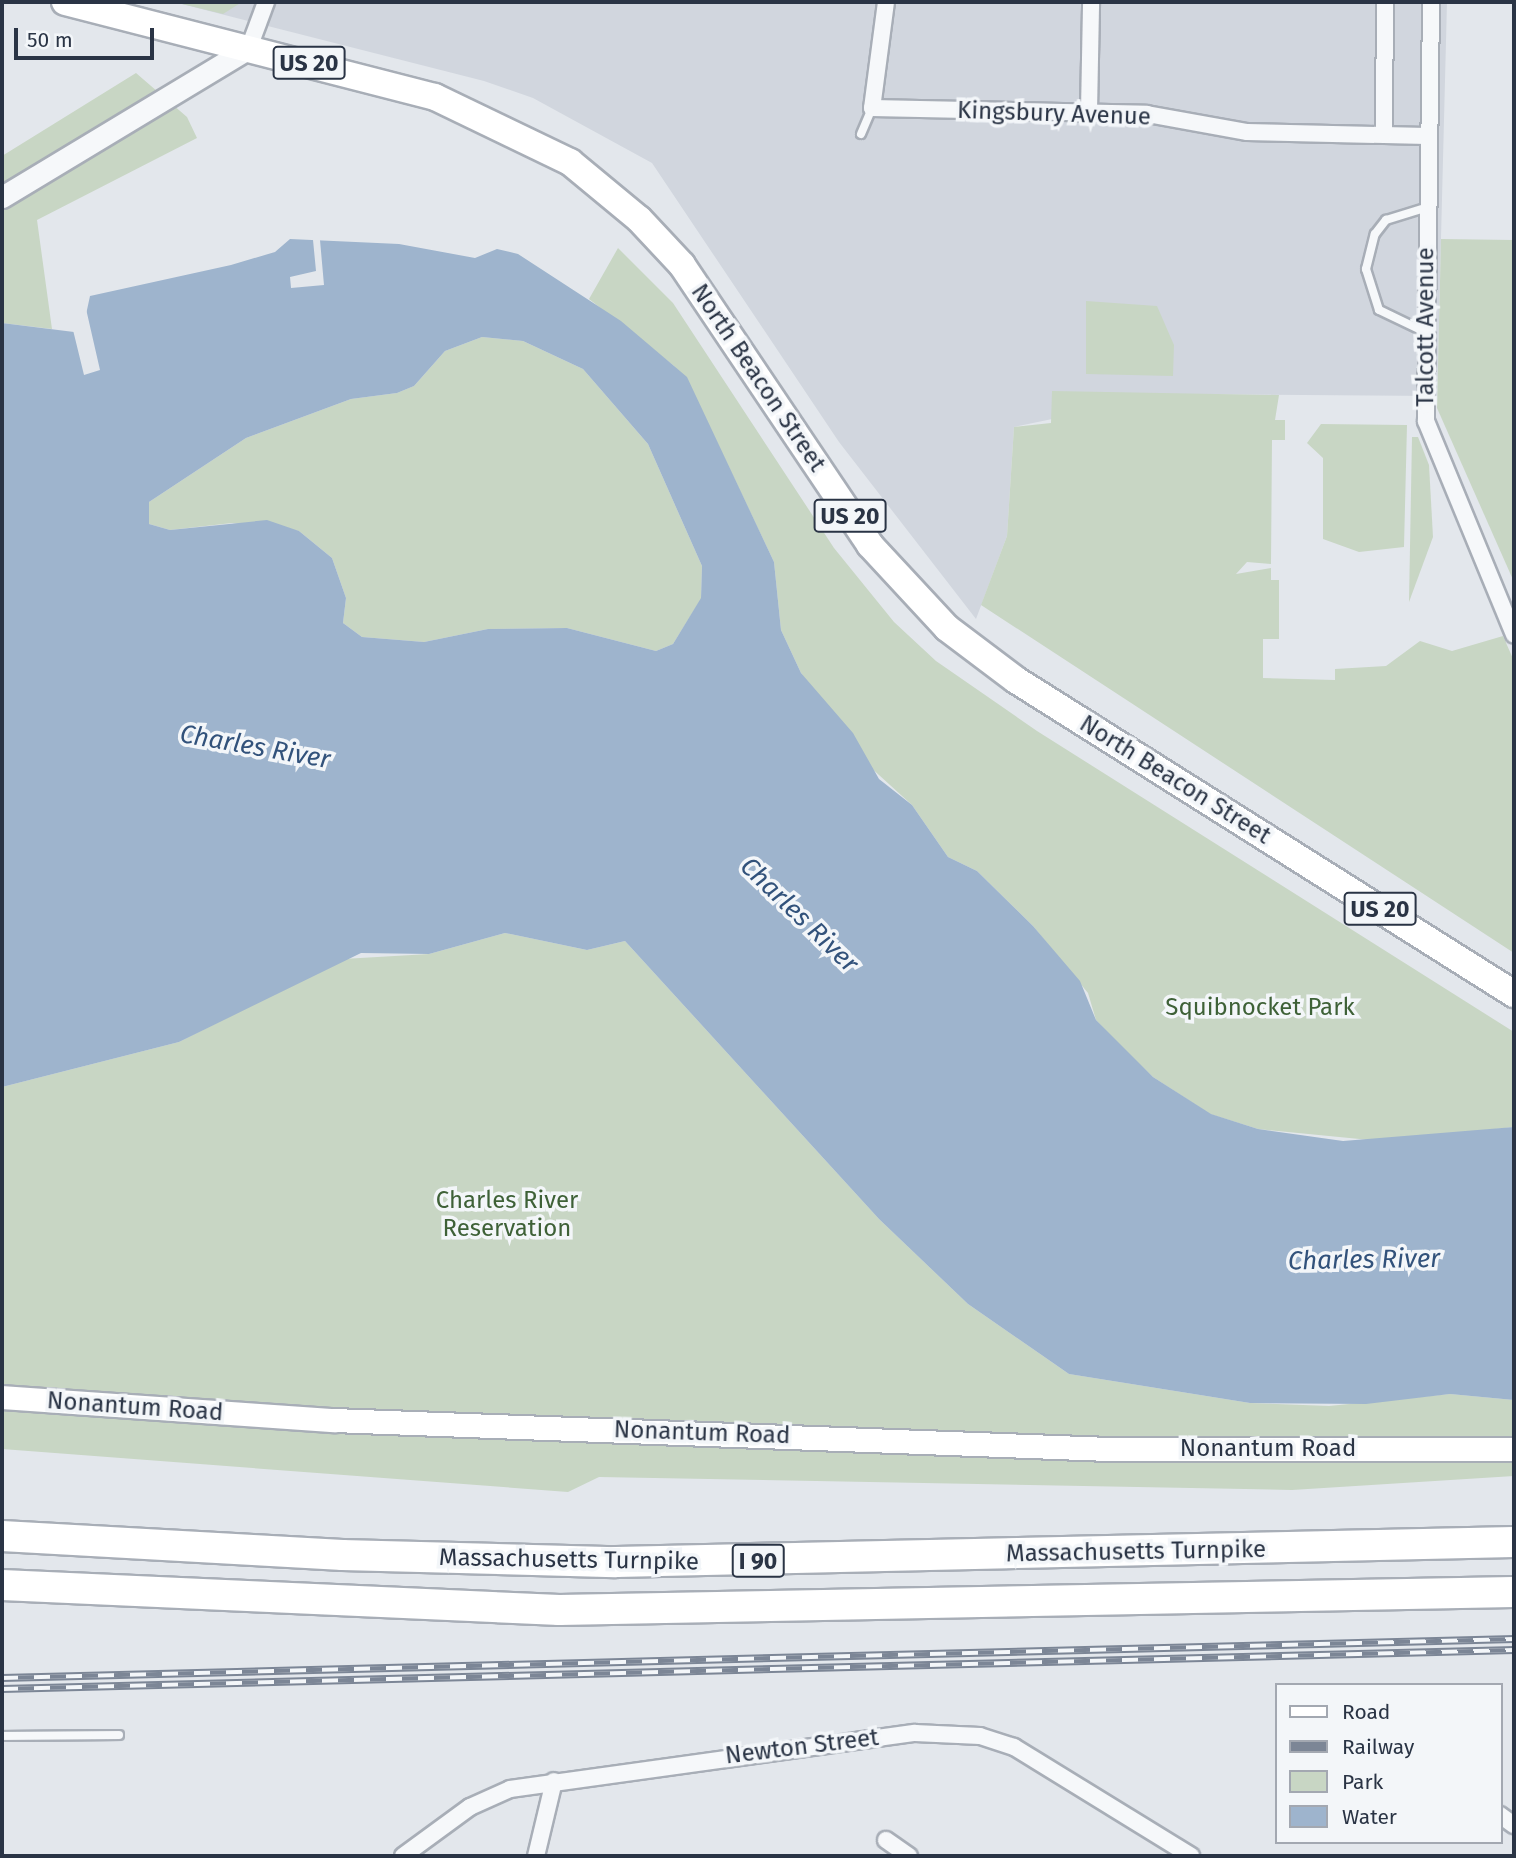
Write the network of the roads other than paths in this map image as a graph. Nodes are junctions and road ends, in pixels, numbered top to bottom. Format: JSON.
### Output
{"nodes":[{"id":1,"x":65,"y":2,"type":"edge"},
{"id":2,"x":266,"y":2,"type":"edge"},
{"id":3,"x":886,"y":2,"type":"edge"},
{"id":4,"x":1091,"y":2,"type":"edge"},
{"id":5,"x":1385,"y":2,"type":"edge"},
{"id":6,"x":1431,"y":2,"type":"edge"},
{"id":7,"x":249,"y":48,"type":"junction"},
{"id":8,"x":872,"y":108,"type":"junction"},
{"id":9,"x":1089,"y":111,"type":"junction"},
{"id":10,"x":861,"y":134,"type":"dead end"},
{"id":11,"x":1384,"y":134,"type":"junction"},
{"id":12,"x":1427,"y":136,"type":"junction"},
{"id":13,"x":2,"y":197,"type":"edge"},
{"id":14,"x":1428,"y":207,"type":"junction"},
{"id":15,"x":1425,"y":332,"type":"junction"},
{"id":16,"x":1514,"y":635,"type":"edge"},
{"id":17,"x":1514,"y":994,"type":"edge"},
{"id":18,"x":2,"y":1397,"type":"edge"},
{"id":19,"x":1514,"y":1433,"type":"edge"},
{"id":20,"x":1402,"y":1448,"type":"junction"},
{"id":21,"x":1514,"y":1449,"type":"edge"},
{"id":22,"x":2,"y":1536,"type":"edge"},
{"id":23,"x":1514,"y":1542,"type":"edge"},
{"id":24,"x":2,"y":1585,"type":"edge"},
{"id":25,"x":1514,"y":1592,"type":"edge"},
{"id":26,"x":119,"y":1735,"type":"dead end"},
{"id":27,"x":2,"y":1736,"type":"edge"},
{"id":28,"x":554,"y":1781,"type":"junction"},
{"id":29,"x":886,"y":1840,"type":"dead end"},
{"id":30,"x":403,"y":1856,"type":"edge"},
{"id":31,"x":536,"y":1856,"type":"edge"},
{"id":32,"x":909,"y":1856,"type":"edge"},
{"id":33,"x":1191,"y":1856,"type":"edge"}],
"edges":[{"from":1,"to":7,"type":"main road","name":"North Beacon Street","number":"US 20"},
{"from":2,"to":7,"type":"street"},
{"from":3,"to":8,"type":"street"},
{"from":4,"to":9,"type":"street"},
{"from":5,"to":11,"type":"street"},
{"from":6,"to":12,"type":"street","name":"Talcott Avenue"},
{"from":7,"to":13,"type":"street"},
{"from":7,"to":17,"type":"main road","name":"North Beacon Street","number":"US 20"},
{"from":8,"to":9,"type":"street","name":"Kingsbury Avenue"},
{"from":8,"to":10,"type":"lane"},
{"from":9,"to":11,"type":"street","name":"Kingsbury Avenue"},
{"from":11,"to":12,"type":"street","name":"Kingsbury Avenue"},
{"from":12,"to":14,"type":"street","name":"Talcott Avenue"},
{"from":14,"to":15,"type":"street","name":"Talcott Avenue"},
{"from":14,"to":15,"type":"lane"},
{"from":15,"to":16,"type":"street","name":"Talcott Avenue"},
{"from":18,"to":20,"type":"main road","name":"Nonantum Road"},
{"from":19,"to":20,"type":"main road","name":"Nonantum Road"},
{"from":20,"to":21,"type":"main road","name":"Nonantum Road"},
{"from":22,"to":23,"type":"highway","name":"Massachusetts Turnpike","number":"I 90"},
{"from":24,"to":25,"type":"highway","name":"Massachusetts Turnpike","number":"I 90"},
{"from":26,"to":27,"type":"lane"},
{"from":28,"to":30,"type":"street","name":"Newton Street"},
{"from":28,"to":31,"type":"street"},
{"from":28,"to":33,"type":"street","name":"Newton Street"},
{"from":29,"to":32,"type":"street"}]}
